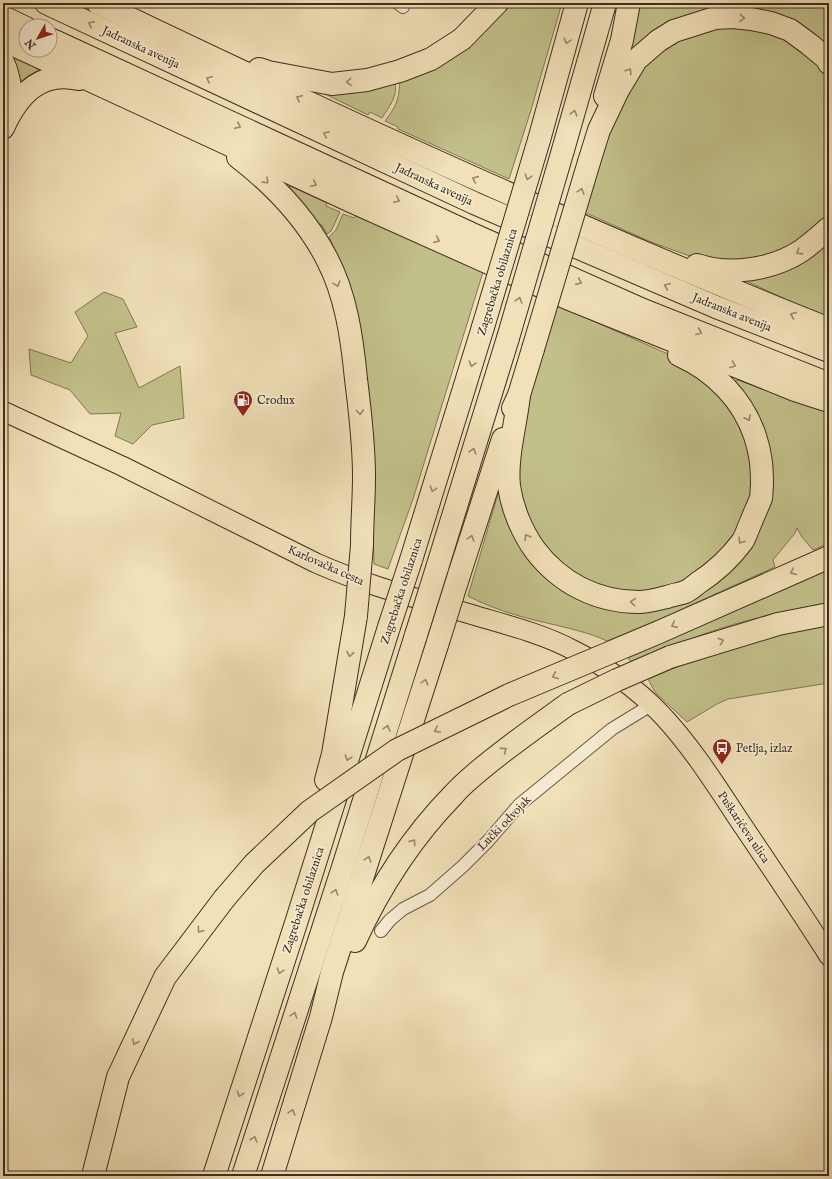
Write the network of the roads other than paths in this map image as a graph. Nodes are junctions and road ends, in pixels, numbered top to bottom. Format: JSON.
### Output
{"nodes":[{"id":1,"x":46,"y":3,"type":"edge"},
{"id":2,"x":98,"y":3,"type":"edge"},
{"id":3,"x":116,"y":3,"type":"edge"},
{"id":4,"x":497,"y":3,"type":"edge"},
{"id":5,"x":577,"y":3,"type":"edge"},
{"id":6,"x":605,"y":3,"type":"edge"},
{"id":7,"x":629,"y":3,"type":"edge"},
{"id":8,"x":3,"y":17,"type":"edge"},
{"id":9,"x":132,"y":19,"type":"junction"},
{"id":10,"x":18,"y":24,"type":"edge"},
{"id":11,"x":3,"y":40,"type":"edge"},
{"id":12,"x":58,"y":43,"type":"edge"},
{"id":13,"x":3,"y":62,"type":"edge"},
{"id":14,"x":223,"y":62,"type":"junction"},
{"id":15,"x":829,"y":63,"type":"edge"},
{"id":16,"x":98,"y":83,"type":"junction"},
{"id":17,"x":7,"y":118,"type":"edge"},
{"id":18,"x":599,"y":130,"type":"junction"},
{"id":19,"x":202,"y":132,"type":"junction"},
{"id":20,"x":373,"y":144,"type":"junction"},
{"id":21,"x":351,"y":190,"type":"junction"},
{"id":22,"x":536,"y":206,"type":"junction"},
{"id":23,"x":829,"y":228,"type":"edge"},
{"id":24,"x":567,"y":298,"type":"junction"},
{"id":25,"x":829,"y":329,"type":"edge"},
{"id":26,"x":829,"y":351,"type":"edge"},
{"id":27,"x":829,"y":384,"type":"edge"},
{"id":28,"x":519,"y":395,"type":"junction"},
{"id":29,"x":829,"y":401,"type":"edge"},
{"id":30,"x":3,"y":411,"type":"edge"},
{"id":31,"x":829,"y":557,"type":"edge"},
{"id":32,"x":829,"y":614,"type":"edge"},
{"id":33,"x":651,"y":705,"type":"junction"},
{"id":34,"x":297,"y":920,"type":"junction"},
{"id":35,"x":381,"y":931,"type":"dead end"},
{"id":36,"x":829,"y":956,"type":"edge"},
{"id":37,"x":321,"y":1018,"type":"junction"},
{"id":38,"x":93,"y":1176,"type":"edge"},
{"id":39,"x":214,"y":1176,"type":"edge"},
{"id":40,"x":242,"y":1176,"type":"edge"},
{"id":41,"x":272,"y":1176,"type":"edge"}],
"edges":[{"from":20,"to":1,"type":"highway","name":"Jadranska avenija","one_way":true},
{"from":2,"to":9,"type":"highway"},
{"from":3,"to":9,"type":"highway"},
{"from":4,"to":14,"type":"highway","one_way":true},
{"from":5,"to":34,"type":"highway","name":"Zagrebačka obilaznica","one_way":true,"bridge":true},
{"from":40,"to":6,"type":"highway","one_way":true,"bridge":true},
{"from":7,"to":18,"type":"highway"},
{"from":8,"to":10,"type":"highway"},
{"from":9,"to":14,"type":"highway"},
{"from":11,"to":16,"type":"highway"},
{"from":12,"to":21,"type":"highway","one_way":true},
{"from":13,"to":17,"type":"highway"},
{"from":20,"to":14,"type":"highway","one_way":true},
{"from":18,"to":15,"type":"highway","one_way":true},
{"from":16,"to":17,"type":"highway"},
{"from":16,"to":19,"type":"highway"},
{"from":28,"to":18,"type":"highway","one_way":true,"bridge":true},
{"from":19,"to":21,"type":"highway","one_way":true},
{"from":19,"to":34,"type":"highway","one_way":true,"bridge":true},
{"from":22,"to":20,"type":"highway","one_way":true},
{"from":26,"to":20,"type":"highway","name":"Jadranska avenija","one_way":true},
{"from":21,"to":24,"type":"highway","one_way":true},
{"from":21,"to":27,"type":"highway","one_way":true},
{"from":23,"to":22,"type":"highway","one_way":true},
{"from":25,"to":22,"type":"highway","one_way":true},
{"from":24,"to":28,"type":"highway","one_way":true},
{"from":24,"to":29,"type":"highway","one_way":true},
{"from":37,"to":28,"type":"highway","one_way":true,"bridge":true},
{"from":30,"to":33,"type":"main road","name":"Karlovačka cesta"},
{"from":31,"to":38,"type":"highway","one_way":true,"bridge":true},
{"from":37,"to":32,"type":"highway","one_way":true,"bridge":true},
{"from":33,"to":35,"type":"street","name":"Lučki odvojak"},
{"from":33,"to":36,"type":"main road","name":"Puškarićeva ulica"},
{"from":34,"to":39,"type":"highway","name":"Zagrebačka obilaznica","one_way":true},
{"from":41,"to":37,"type":"highway","one_way":true}]}
